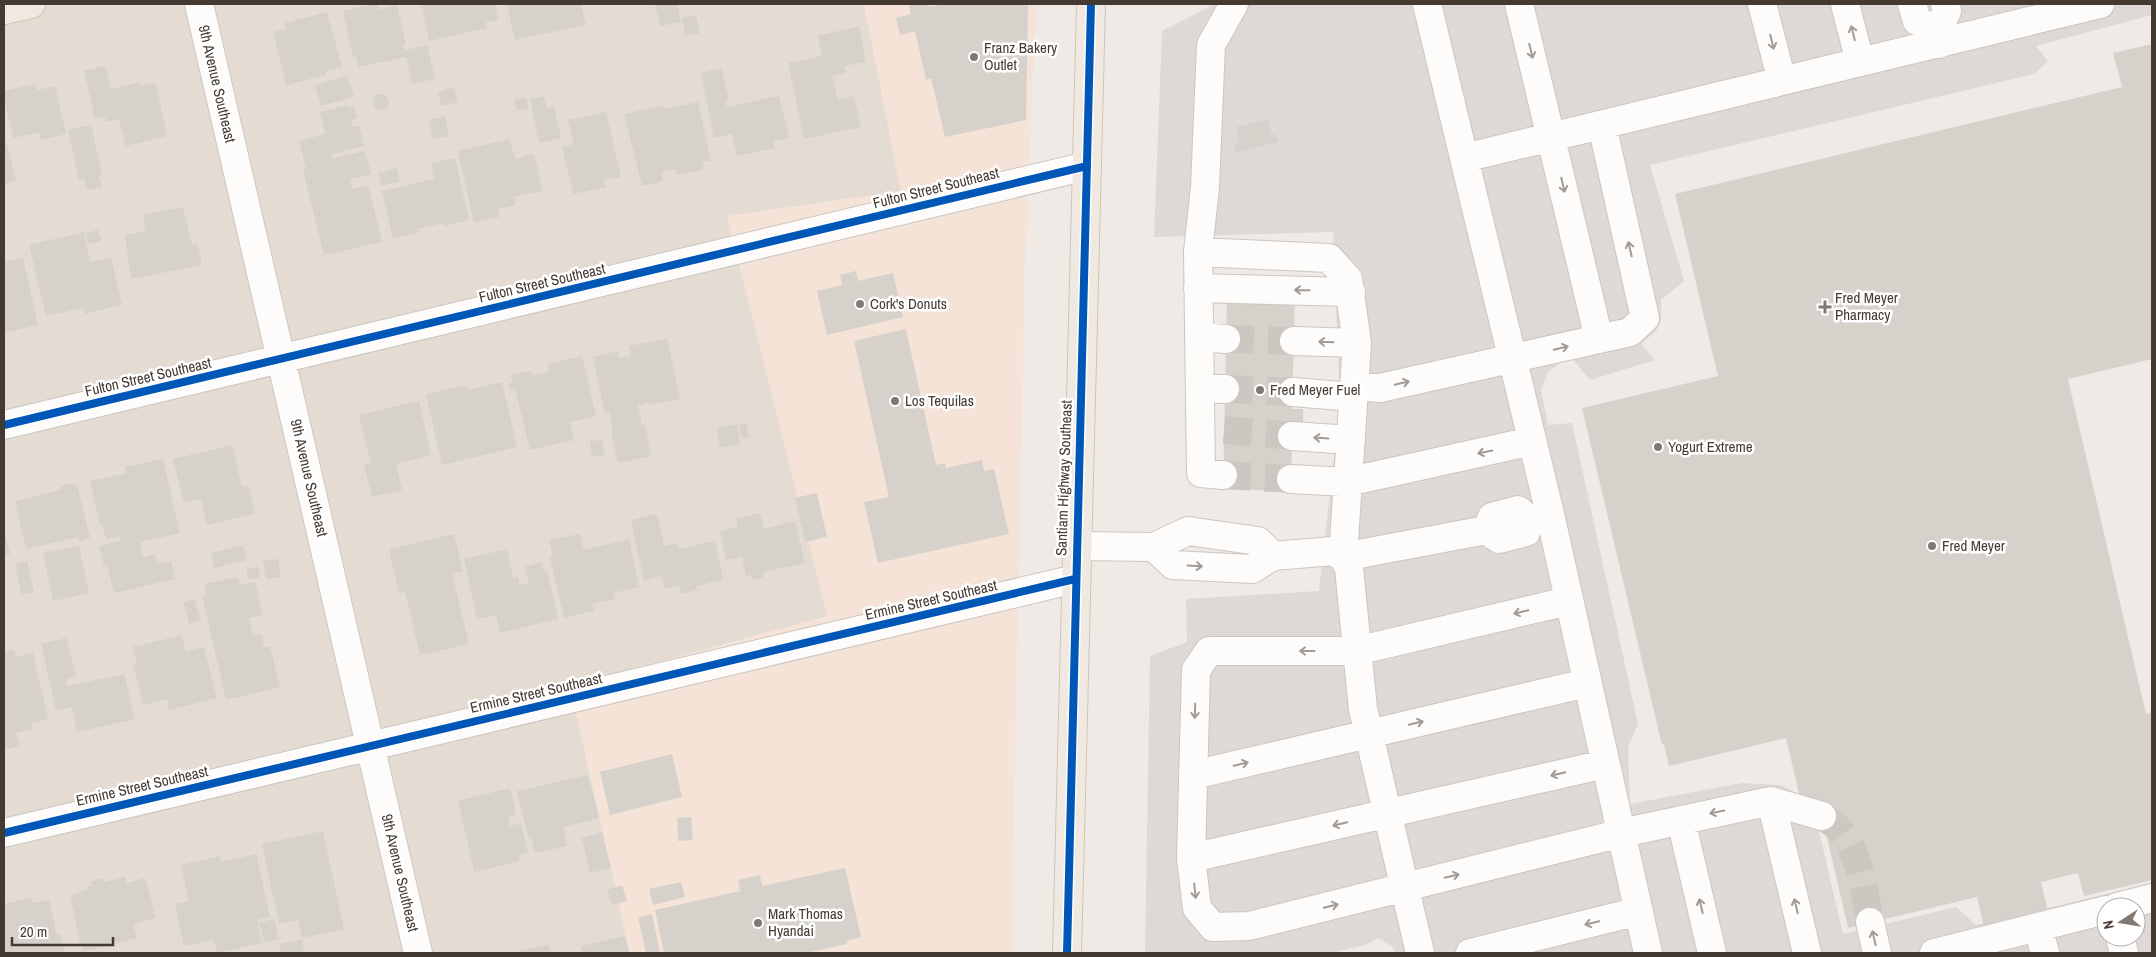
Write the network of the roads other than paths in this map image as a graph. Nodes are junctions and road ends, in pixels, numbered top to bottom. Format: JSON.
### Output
{"nodes":[{"id":1,"x":31,"y":4,"type":"edge"},
{"id":2,"x":199,"y":4,"type":"edge"},
{"id":3,"x":1090,"y":4,"type":"edge"},
{"id":4,"x":1234,"y":4,"type":"edge"},
{"id":5,"x":1427,"y":4,"type":"edge"},
{"id":6,"x":1519,"y":4,"type":"edge"},
{"id":7,"x":1762,"y":4,"type":"edge"},
{"id":8,"x":1845,"y":4,"type":"edge"},
{"id":9,"x":1912,"y":4,"type":"edge"},
{"id":10,"x":1945,"y":4,"type":"edge"},
{"id":11,"x":2100,"y":4,"type":"edge"},
{"id":12,"x":4,"y":10,"type":"edge"},
{"id":13,"x":2014,"y":14,"type":"edge"},
{"id":14,"x":1938,"y":37,"type":"junction"},
{"id":15,"x":1860,"y":62,"type":"junction"},
{"id":16,"x":1782,"y":81,"type":"junction"},
{"id":17,"x":1602,"y":125,"type":"junction"},
{"id":18,"x":1552,"y":137,"type":"junction"},
{"id":19,"x":1464,"y":158,"type":"junction"},
{"id":20,"x":1087,"y":166,"type":"junction"},
{"id":21,"x":1198,"y":252,"type":"junction"},
{"id":22,"x":1198,"y":288,"type":"junction"},
{"id":23,"x":1351,"y":292,"type":"junction"},
{"id":24,"x":1199,"y":337,"type":"junction"},
{"id":25,"x":1226,"y":339,"type":"tunnel mouth"},
{"id":26,"x":1599,"y":339,"type":"junction"},
{"id":27,"x":1294,"y":341,"type":"tunnel mouth"},
{"id":28,"x":1357,"y":343,"type":"junction"},
{"id":29,"x":1512,"y":358,"type":"junction"},
{"id":30,"x":281,"y":359,"type":"junction"},
{"id":31,"x":1293,"y":392,"type":"tunnel mouth"},
{"id":32,"x":1353,"y":392,"type":"junction"},
{"id":33,"x":4,"y":425,"type":"edge"},
{"id":34,"x":1292,"y":436,"type":"tunnel mouth"},
{"id":35,"x":1351,"y":440,"type":"junction"},
{"id":36,"x":1532,"y":441,"type":"junction"},
{"id":37,"x":1223,"y":475,"type":"tunnel mouth"},
{"id":38,"x":1291,"y":478,"type":"tunnel mouth"},
{"id":39,"x":1348,"y":482,"type":"junction"},
{"id":40,"x":1539,"y":517,"type":"junction"},
{"id":41,"x":1076,"y":546,"type":"junction"},
{"id":42,"x":1343,"y":557,"type":"junction"},
{"id":43,"x":1075,"y":580,"type":"junction"},
{"id":44,"x":1568,"y":601,"type":"junction"},
{"id":45,"x":1356,"y":650,"type":"junction"},
{"id":46,"x":1587,"y":683,"type":"junction"},
{"id":47,"x":1369,"y":734,"type":"junction"},
{"id":48,"x":371,"y":746,"type":"junction"},
{"id":49,"x":1605,"y":764,"type":"junction"},
{"id":50,"x":1193,"y":775,"type":"junction"},
{"id":51,"x":1771,"y":801,"type":"junction"},
{"id":52,"x":1388,"y":814,"type":"junction"},
{"id":53,"x":1822,"y":816,"type":"tunnel mouth"},
{"id":54,"x":1681,"y":820,"type":"junction"},
{"id":55,"x":4,"y":833,"type":"edge"},
{"id":56,"x":1622,"y":833,"type":"junction"},
{"id":57,"x":1191,"y":858,"type":"junction"},
{"id":58,"x":1405,"y":888,"type":"junction"},
{"id":59,"x":1639,"y":911,"type":"junction"},
{"id":60,"x":2096,"y":912,"type":"edge"},
{"id":61,"x":1870,"y":922,"type":"tunnel mouth"},
{"id":62,"x":2038,"y":927,"type":"junction"},
{"id":63,"x":1968,"y":949,"type":"edge"},
{"id":64,"x":418,"y":953,"type":"edge"},
{"id":65,"x":1067,"y":953,"type":"edge"},
{"id":66,"x":1420,"y":953,"type":"edge"},
{"id":67,"x":1470,"y":953,"type":"edge"},
{"id":68,"x":1648,"y":953,"type":"edge"},
{"id":69,"x":1712,"y":953,"type":"edge"},
{"id":70,"x":1807,"y":953,"type":"edge"},
{"id":71,"x":1877,"y":953,"type":"edge"},
{"id":72,"x":1934,"y":953,"type":"edge"},
{"id":73,"x":2045,"y":953,"type":"edge"}],
"edges":[{"from":1,"to":12,"type":"main road"},
{"from":2,"to":30,"type":"street","name":"9th Avenue Southeast"},
{"from":3,"to":20,"type":"main road","name":"Santiam Highway Southeast"},
{"from":4,"to":21,"type":"street"},
{"from":5,"to":19,"type":"street"},
{"from":6,"to":18,"type":"street","one_way":true},
{"from":7,"to":16,"type":"street","one_way":true},
{"from":15,"to":8,"type":"street","one_way":true},
{"from":9,"to":14,"type":"street"},
{"from":10,"to":14,"type":"street"},
{"from":11,"to":13,"type":"street"},
{"from":13,"to":14,"type":"street"},
{"from":14,"to":15,"type":"street"},
{"from":15,"to":16,"type":"street"},
{"from":16,"to":17,"type":"street"},
{"from":17,"to":18,"type":"street"},
{"from":26,"to":17,"type":"street","one_way":true},
{"from":18,"to":19,"type":"street"},
{"from":18,"to":26,"type":"street","one_way":true},
{"from":19,"to":29,"type":"street"},
{"from":20,"to":30,"type":"street","name":"Fulton Street Southeast"},
{"from":20,"to":41,"type":"main road","name":"Santiam Highway Southeast"},
{"from":21,"to":22,"type":"street"},
{"from":21,"to":23,"type":"street"},
{"from":23,"to":22,"type":"street","one_way":true},
{"from":22,"to":24,"type":"street"},
{"from":23,"to":28,"type":"street"},
{"from":24,"to":25,"type":"street"},
{"from":24,"to":37,"type":"street"},
{"from":29,"to":26,"type":"street","one_way":true},
{"from":28,"to":27,"type":"street","one_way":true},
{"from":28,"to":32,"type":"street"},
{"from":32,"to":29,"type":"street","one_way":true},
{"from":29,"to":36,"type":"street"},
{"from":30,"to":33,"type":"street","name":"Fulton Street Southeast"},
{"from":30,"to":48,"type":"street","name":"9th Avenue Southeast"},
{"from":31,"to":32,"type":"street"},
{"from":32,"to":35,"type":"street"},
{"from":35,"to":34,"type":"street","one_way":true},
{"from":35,"to":39,"type":"street"},
{"from":36,"to":39,"type":"street","one_way":true},
{"from":36,"to":40,"type":"street"},
{"from":38,"to":39,"type":"street"},
{"from":39,"to":42,"type":"street"},
{"from":40,"to":42,"type":"street"},
{"from":40,"to":44,"type":"street"},
{"from":41,"to":42,"type":"street"},
{"from":41,"to":43,"type":"main road","name":"Santiam Highway Southeast"},
{"from":42,"to":45,"type":"street"},
{"from":43,"to":48,"type":"street","name":"Ermine Street Southeast"},
{"from":43,"to":65,"type":"main road","name":"Santiam Highway Southeast"},
{"from":44,"to":45,"type":"street","one_way":true},
{"from":44,"to":46,"type":"street"},
{"from":45,"to":47,"type":"street"},
{"from":45,"to":50,"type":"street","one_way":true},
{"from":47,"to":46,"type":"street","one_way":true},
{"from":46,"to":49,"type":"street"},
{"from":50,"to":47,"type":"street","one_way":true},
{"from":47,"to":52,"type":"street"},
{"from":48,"to":55,"type":"street","name":"Ermine Street Southeast"},
{"from":48,"to":64,"type":"street","name":"9th Avenue Southeast"},
{"from":49,"to":52,"type":"street","one_way":true},
{"from":49,"to":56,"type":"street"},
{"from":50,"to":57,"type":"street"},
{"from":51,"to":53,"type":"street"},
{"from":51,"to":54,"type":"street","one_way":true},
{"from":70,"to":51,"type":"street","one_way":true},
{"from":52,"to":57,"type":"street","one_way":true},
{"from":52,"to":58,"type":"street"},
{"from":54,"to":56,"type":"street"},
{"from":69,"to":54,"type":"street","one_way":true},
{"from":58,"to":56,"type":"street","one_way":true},
{"from":56,"to":59,"type":"street"},
{"from":57,"to":58,"type":"street","one_way":true},
{"from":58,"to":66,"type":"street"},
{"from":59,"to":67,"type":"street","one_way":true},
{"from":59,"to":68,"type":"street"},
{"from":60,"to":62,"type":"street"},
{"from":71,"to":61,"type":"street","one_way":true},
{"from":62,"to":63,"type":"street"},
{"from":62,"to":73,"type":"street"},
{"from":63,"to":72,"type":"street"}]}
